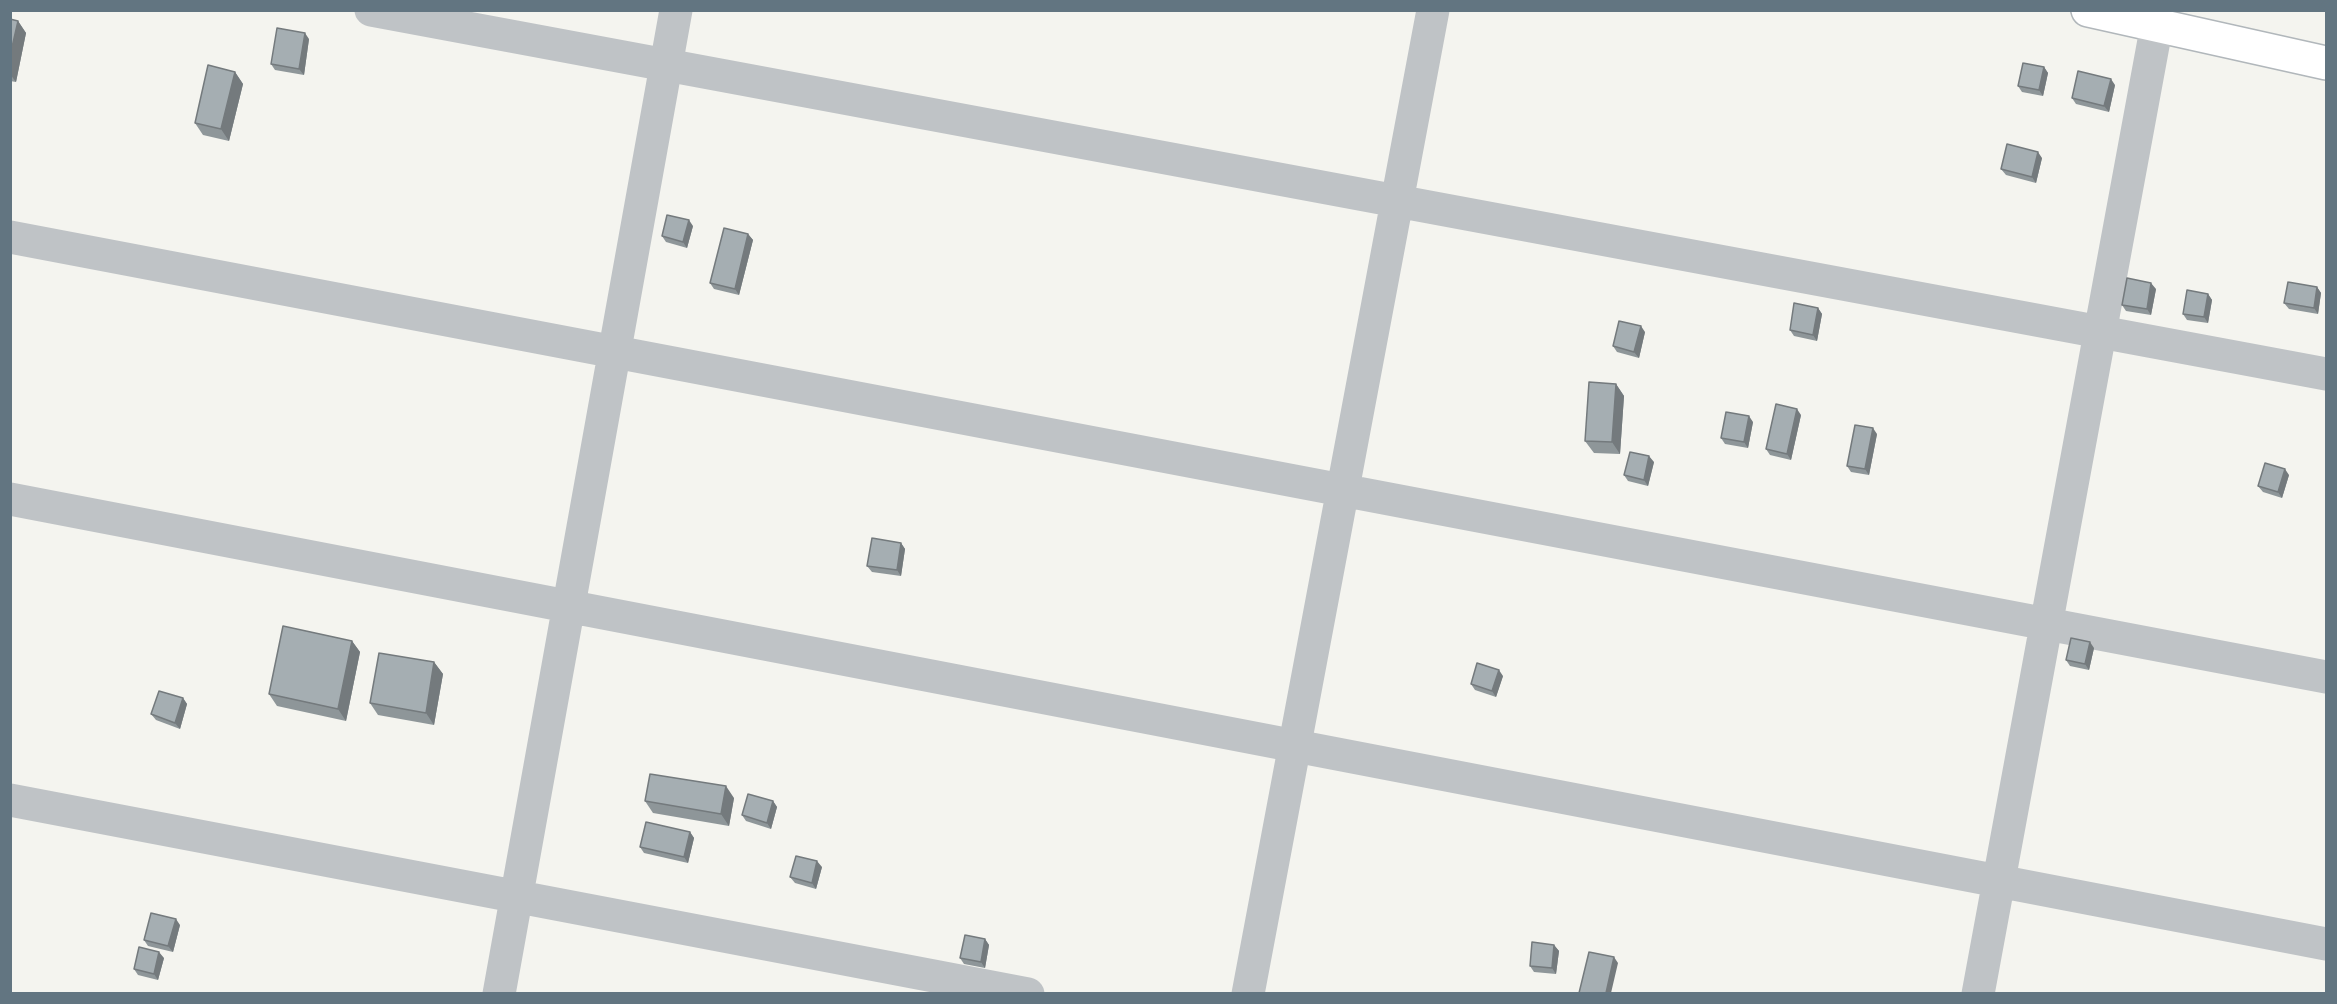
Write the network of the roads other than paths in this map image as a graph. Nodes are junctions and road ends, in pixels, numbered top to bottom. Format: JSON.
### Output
{"nodes":[{"id":1,"x":371,"y":10,"type":"edge"},
{"id":2,"x":676,"y":10,"type":"edge"},
{"id":3,"x":1433,"y":10,"type":"edge"},
{"id":4,"x":2088,"y":10,"type":"edge"},
{"id":5,"x":2157,"y":24,"type":"junction"},
{"id":6,"x":2326,"y":63,"type":"edge"},
{"id":7,"x":666,"y":66,"type":"junction"},
{"id":8,"x":1397,"y":201,"type":"junction"},
{"id":9,"x":10,"y":237,"type":"edge"},
{"id":10,"x":2100,"y":332,"type":"junction"},
{"id":11,"x":615,"y":351,"type":"junction"},
{"id":12,"x":2326,"y":374,"type":"edge"},
{"id":13,"x":1342,"y":490,"type":"junction"},
{"id":14,"x":10,"y":499,"type":"edge"},
{"id":15,"x":569,"y":606,"type":"junction"},
{"id":16,"x":2047,"y":623,"type":"junction"},
{"id":17,"x":2326,"y":677,"type":"edge"},
{"id":18,"x":1295,"y":745,"type":"junction"},
{"id":19,"x":10,"y":800,"type":"edge"},
{"id":20,"x":1999,"y":881,"type":"junction"},
{"id":21,"x":516,"y":896,"type":"junction"},
{"id":22,"x":2326,"y":944,"type":"edge"},
{"id":23,"x":499,"y":993,"type":"edge"},
{"id":24,"x":1028,"y":993,"type":"edge"},
{"id":25,"x":1248,"y":993,"type":"edge"},
{"id":26,"x":1978,"y":993,"type":"edge"}],
"edges":[{"from":1,"to":7,"type":"street"},
{"from":2,"to":7,"type":"street"},
{"from":3,"to":8,"type":"street"},
{"from":4,"to":5,"type":"street"},
{"from":5,"to":6,"type":"street"},
{"from":5,"to":10,"type":"street"},
{"from":7,"to":8,"type":"street"},
{"from":7,"to":11,"type":"street"},
{"from":8,"to":10,"type":"street"},
{"from":8,"to":13,"type":"street"},
{"from":9,"to":11,"type":"street"},
{"from":10,"to":12,"type":"street"},
{"from":10,"to":16,"type":"street"},
{"from":11,"to":13,"type":"street"},
{"from":11,"to":15,"type":"street"},
{"from":13,"to":16,"type":"street"},
{"from":13,"to":18,"type":"street"},
{"from":14,"to":15,"type":"street"},
{"from":15,"to":18,"type":"street"},
{"from":15,"to":21,"type":"street"},
{"from":16,"to":17,"type":"street"},
{"from":16,"to":20,"type":"street"},
{"from":18,"to":20,"type":"street"},
{"from":18,"to":25,"type":"street"},
{"from":19,"to":21,"type":"street"},
{"from":20,"to":22,"type":"street"},
{"from":20,"to":26,"type":"street"},
{"from":21,"to":23,"type":"street"},
{"from":21,"to":24,"type":"street"}]}
